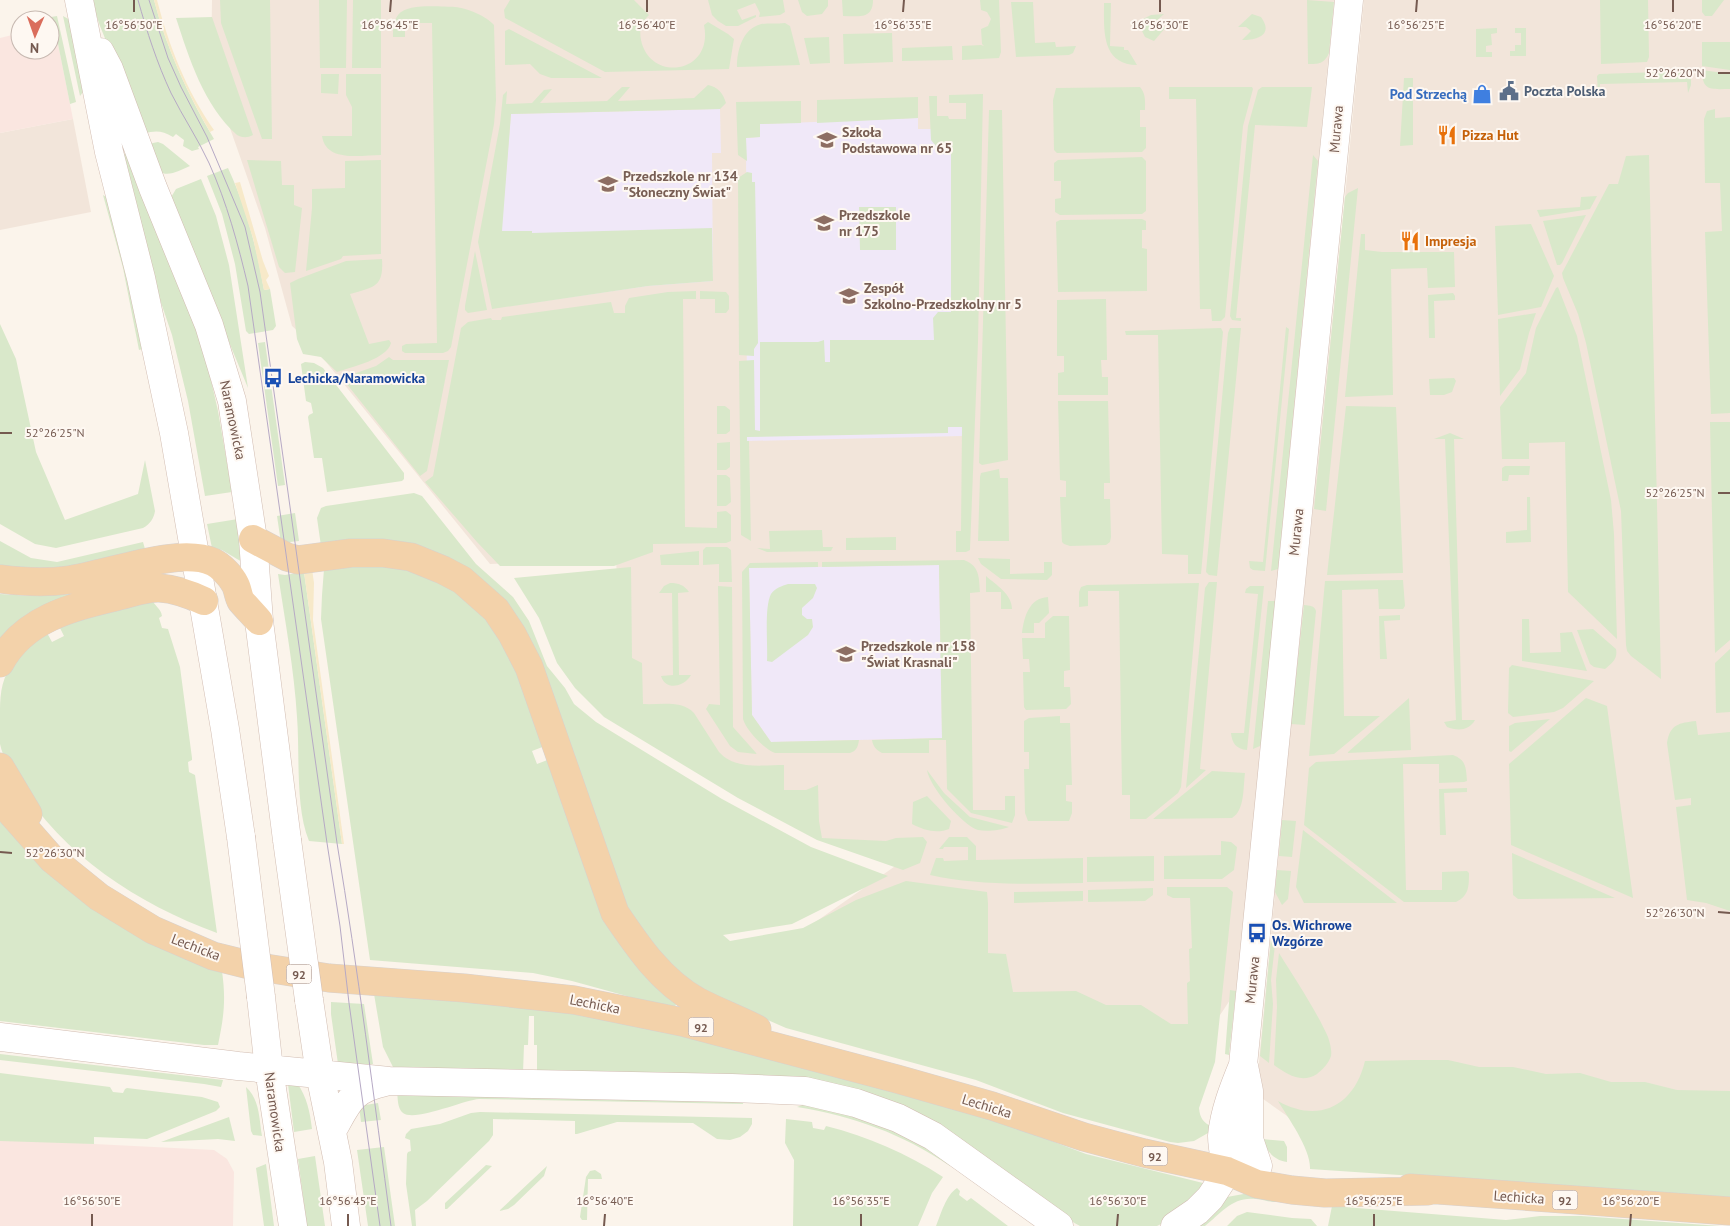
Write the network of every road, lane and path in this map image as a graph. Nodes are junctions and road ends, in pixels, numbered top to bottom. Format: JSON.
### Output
{"nodes":[{"id":1,"x":1349,"y":0,"type":"edge"},
{"id":2,"x":82,"y":12,"type":"edge"},
{"id":3,"x":253,"y":539,"type":"junction"},
{"id":4,"x":196,"y":557,"type":"junction"},
{"id":5,"x":0,"y":579,"type":"edge"},
{"id":6,"x":204,"y":601,"type":"junction"},
{"id":7,"x":259,"y":621,"type":"junction"},
{"id":8,"x":0,"y":663,"type":"edge"},
{"id":9,"x":0,"y":767,"type":"edge"},
{"id":10,"x":0,"y":800,"type":"edge"},
{"id":11,"x":52,"y":859,"type":"junction"},
{"id":12,"x":0,"y":1037,"type":"edge"},
{"id":13,"x":826,"y":1061,"type":"junction"},
{"id":14,"x":1243,"y":1065,"type":"junction"},
{"id":15,"x":269,"y":1069,"type":"junction"},
{"id":16,"x":320,"y":1074,"type":"junction"},
{"id":17,"x":389,"y":1081,"type":"junction"},
{"id":18,"x":332,"y":1131,"type":"junction"},
{"id":19,"x":1249,"y":1139,"type":"junction"},
{"id":20,"x":1258,"y":1166,"type":"junction"},
{"id":21,"x":1227,"y":1171,"type":"junction"},
{"id":22,"x":1428,"y":1191,"type":"junction"},
{"id":23,"x":1730,"y":1211,"type":"edge"},
{"id":24,"x":293,"y":1226,"type":"edge"},
{"id":25,"x":346,"y":1226,"type":"edge"},
{"id":26,"x":1059,"y":1226,"type":"edge"},
{"id":27,"x":1175,"y":1226,"type":"edge"}],
"edges":[{"from":1,"to":14,"type":"street","name":"Murawa"},
{"from":2,"to":3,"type":"street","name":"Naramowicka"},
{"from":2,"to":4,"type":"street","name":"Naramowicka"},
{"from":3,"to":7,"type":"street","name":"Naramowicka"},
{"from":3,"to":13,"type":"main road"},
{"from":4,"to":5,"type":"main road"},
{"from":4,"to":6,"type":"street","name":"Naramowicka"},
{"from":4,"to":7,"type":"main road"},
{"from":6,"to":8,"type":"main road"},
{"from":6,"to":15,"type":"street","name":"Naramowicka","bridge":true},
{"from":7,"to":16,"type":"street","name":"Naramowicka","bridge":true},
{"from":9,"to":11,"type":"main road"},
{"from":10,"to":11,"type":"main road","name":"Lechicka","number":"92"},
{"from":11,"to":13,"type":"main road","name":"Lechicka","number":"92"},
{"from":12,"to":15,"type":"street"},
{"from":13,"to":21,"type":"main road","name":"Lechicka","number":"92"},
{"from":14,"to":19,"type":"street","name":"Murawa"},
{"from":14,"to":21,"type":"street","name":"Murawa"},
{"from":15,"to":16,"type":"street"},
{"from":15,"to":24,"type":"street","name":"Naramowicka"},
{"from":16,"to":17,"type":"street"},
{"from":16,"to":18,"type":"street"},
{"from":17,"to":18,"type":"street"},
{"from":17,"to":26,"type":"street"},
{"from":18,"to":25,"type":"street"},
{"from":19,"to":20,"type":"street","name":"Murawa"},
{"from":19,"to":21,"type":"street"},
{"from":20,"to":21,"type":"main road","name":"Lechicka","number":"92"},
{"from":20,"to":22,"type":"main road","name":"Lechicka","number":"92"},
{"from":21,"to":22,"type":"main road","name":"Lechicka","number":"92"},
{"from":21,"to":27,"type":"street"},
{"from":22,"to":23,"type":"main road","name":"Lechicka","number":"92"}]}
